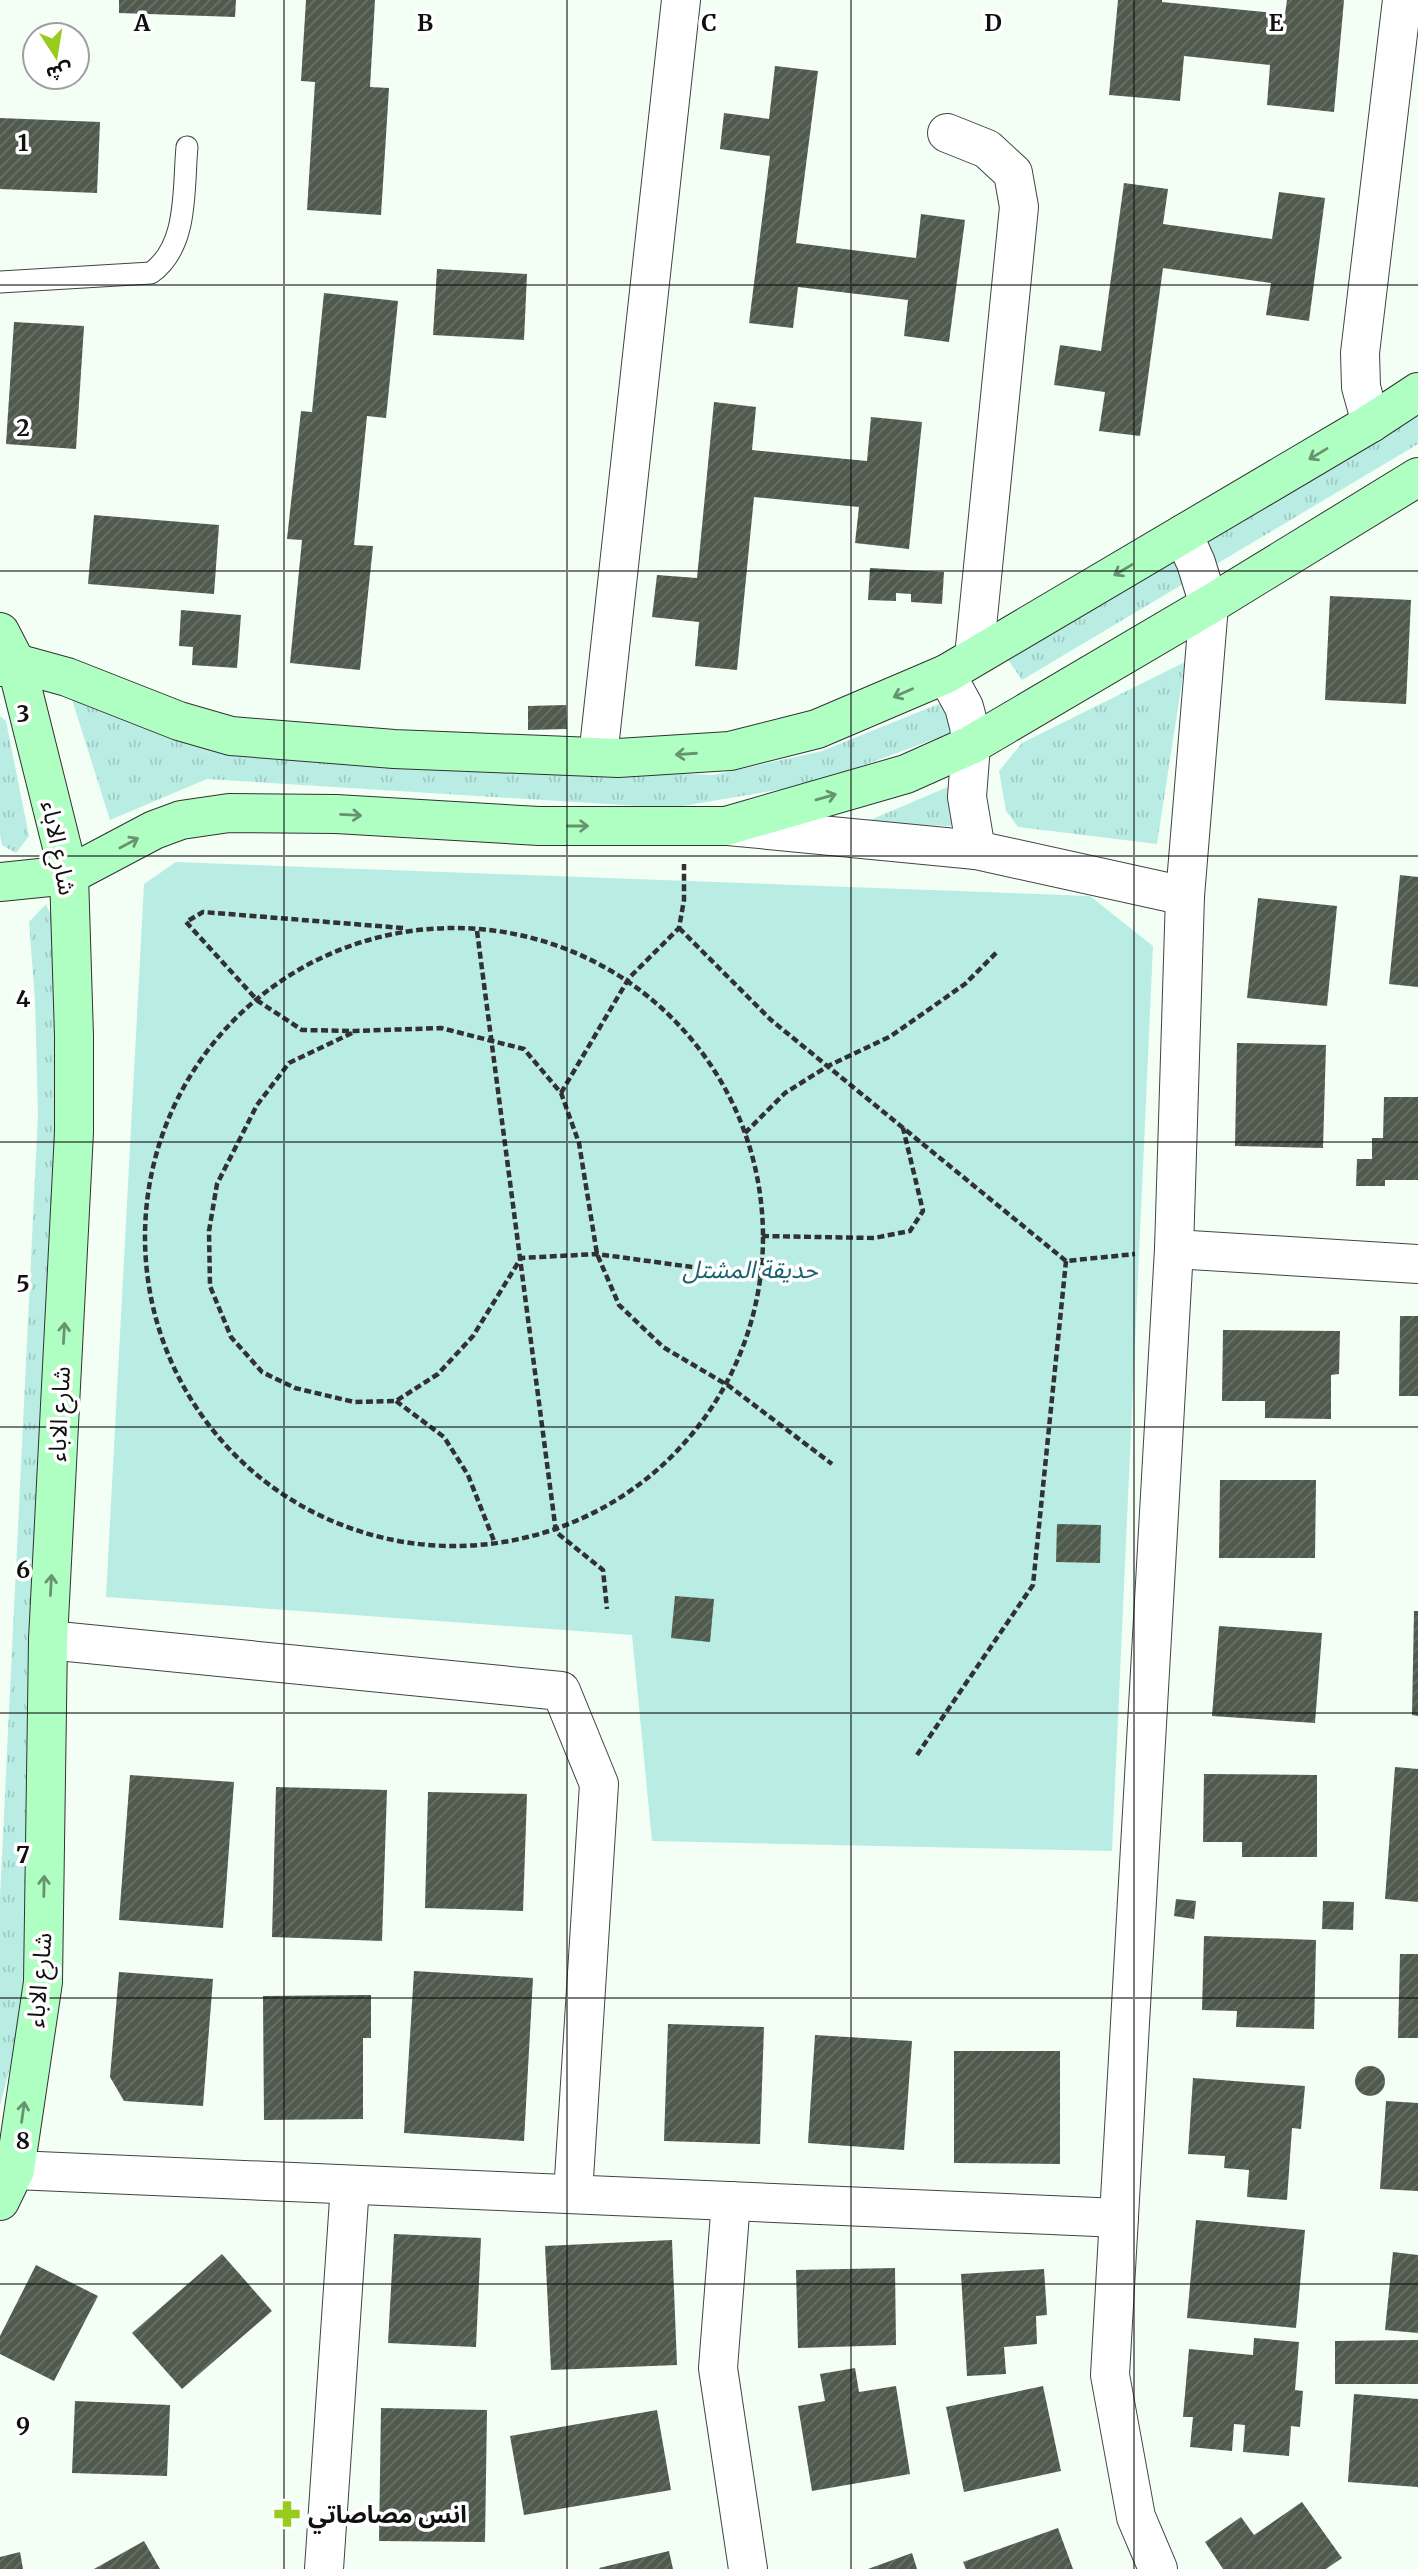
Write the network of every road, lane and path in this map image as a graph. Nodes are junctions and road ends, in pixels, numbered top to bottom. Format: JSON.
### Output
{"nodes":[{"id":1,"x":681,"y":0,"type":"edge"},
{"id":2,"x":1402,"y":0,"type":"edge"},
{"id":3,"x":947,"y":133,"type":"dead end"},
{"id":4,"x":187,"y":146,"type":"dead end"},
{"id":5,"x":0,"y":282,"type":"edge"},
{"id":6,"x":1418,"y":392,"type":"edge"},
{"id":7,"x":1371,"y":423,"type":"junction"},
{"id":8,"x":1418,"y":477,"type":"edge"},
{"id":9,"x":1183,"y":534,"type":"junction"},
{"id":10,"x":1209,"y":605,"type":"junction"},
{"id":11,"x":5,"y":654,"type":"edge"},
{"id":12,"x":960,"y":666,"type":"junction"},
{"id":13,"x":971,"y":745,"type":"junction"},
{"id":14,"x":598,"y":757,"type":"junction"},
{"id":15,"x":685,"y":826,"type":"junction"},
{"id":16,"x":726,"y":826,"type":"junction"},
{"id":17,"x":976,"y":849,"type":"junction"},
{"id":18,"x":69,"y":876,"type":"junction"},
{"id":19,"x":0,"y":882,"type":"edge"},
{"id":20,"x":1185,"y":896,"type":"junction"},
{"id":21,"x":679,"y":928,"type":"junction"},
{"id":22,"x":408,"y":929,"type":"junction"},
{"id":23,"x":477,"y":931,"type":"junction"},
{"id":24,"x":997,"y":952,"type":"dead end"},
{"id":25,"x":629,"y":978,"type":"junction"},
{"id":26,"x":258,"y":1001,"type":"junction"},
{"id":27,"x":355,"y":1031,"type":"junction"},
{"id":28,"x":492,"y":1040,"type":"junction"},
{"id":29,"x":828,"y":1066,"type":"junction"},
{"id":30,"x":561,"y":1093,"type":"junction"},
{"id":31,"x":903,"y":1128,"type":"junction"},
{"id":32,"x":745,"y":1133,"type":"junction"},
{"id":33,"x":762,"y":1236,"type":"junction"},
{"id":34,"x":1174,"y":1249,"type":"junction"},
{"id":35,"x":597,"y":1254,"type":"junction"},
{"id":36,"x":521,"y":1258,"type":"junction"},
{"id":37,"x":1066,"y":1261,"type":"junction"},
{"id":38,"x":1418,"y":1265,"type":"edge"},
{"id":39,"x":765,"y":1277,"type":"junction"},
{"id":40,"x":729,"y":1386,"type":"junction"},
{"id":41,"x":396,"y":1401,"type":"junction"},
{"id":42,"x":832,"y":1464,"type":"dead end"},
{"id":43,"x":556,"y":1532,"type":"junction"},
{"id":44,"x":494,"y":1541,"type":"junction"},
{"id":45,"x":607,"y":1609,"type":"dead end"},
{"id":46,"x":48,"y":1640,"type":"junction"},
{"id":47,"x":916,"y":1755,"type":"dead end"},
{"id":48,"x":350,"y":2185,"type":"junction"},
{"id":49,"x":7,"y":2186,"type":"edge"},
{"id":50,"x":573,"y":2194,"type":"junction"},
{"id":51,"x":731,"y":2201,"type":"junction"},
{"id":52,"x":1119,"y":2218,"type":"junction"},
{"id":53,"x":324,"y":2569,"type":"edge"},
{"id":54,"x":748,"y":2569,"type":"edge"},
{"id":55,"x":1157,"y":2569,"type":"edge"}],
"edges":[{"from":1,"to":14,"type":"street"},
{"from":2,"to":7,"type":"street"},
{"from":3,"to":12,"type":"street"},
{"from":4,"to":5,"type":"lane"},
{"from":6,"to":7,"type":"street"},
{"from":7,"to":9,"type":"street","one_way":true},
{"from":8,"to":10,"type":"street"},
{"from":9,"to":10,"type":"street"},
{"from":9,"to":12,"type":"street","one_way":true},
{"from":10,"to":13,"type":"street"},
{"from":10,"to":20,"type":"street"},
{"from":11,"to":14,"type":"street"},
{"from":11,"to":18,"type":"street","name":"شارع الاباء"},
{"from":12,"to":13,"type":"street"},
{"from":12,"to":14,"type":"street","one_way":true},
{"from":16,"to":13,"type":"street","one_way":true},
{"from":13,"to":17,"type":"street"},
{"from":15,"to":16,"type":"street"},
{"from":18,"to":15,"type":"street","one_way":true},
{"from":15,"to":21,"type":"path"},
{"from":16,"to":17,"type":"street"},
{"from":17,"to":20,"type":"street"},
{"from":18,"to":19,"type":"street"},
{"from":46,"to":18,"type":"street","name":"شارع الاباء","one_way":true},
{"from":20,"to":34,"type":"street"},
{"from":21,"to":25,"type":"path"},
{"from":21,"to":29,"type":"path"},
{"from":22,"to":23,"type":"path"},
{"from":22,"to":26,"type":"path"},
{"from":22,"to":26,"type":"path"},
{"from":23,"to":25,"type":"path"},
{"from":23,"to":28,"type":"path"},
{"from":24,"to":29,"type":"path"},
{"from":25,"to":30,"type":"path"},
{"from":25,"to":32,"type":"path"},
{"from":26,"to":27,"type":"path"},
{"from":26,"to":44,"type":"path"},
{"from":27,"to":28,"type":"path"},
{"from":27,"to":41,"type":"path"},
{"from":28,"to":30,"type":"path"},
{"from":28,"to":36,"type":"path"},
{"from":29,"to":31,"type":"path"},
{"from":29,"to":32,"type":"path"},
{"from":30,"to":35,"type":"path"},
{"from":31,"to":33,"type":"path"},
{"from":31,"to":37,"type":"path"},
{"from":32,"to":33,"type":"path"},
{"from":33,"to":39,"type":"path"},
{"from":34,"to":37,"type":"path"},
{"from":34,"to":38,"type":"street"},
{"from":34,"to":52,"type":"street"},
{"from":35,"to":36,"type":"path"},
{"from":35,"to":39,"type":"path"},
{"from":35,"to":40,"type":"path"},
{"from":36,"to":41,"type":"path"},
{"from":36,"to":43,"type":"path"},
{"from":37,"to":47,"type":"path"},
{"from":39,"to":40,"type":"path"},
{"from":40,"to":42,"type":"path"},
{"from":40,"to":43,"type":"path"},
{"from":41,"to":44,"type":"path"},
{"from":43,"to":44,"type":"path"},
{"from":43,"to":45,"type":"path"},
{"from":49,"to":46,"type":"street","name":"شارع الاباء","one_way":true},
{"from":46,"to":50,"type":"street"},
{"from":48,"to":49,"type":"street"},
{"from":48,"to":50,"type":"street"},
{"from":48,"to":53,"type":"street"},
{"from":50,"to":51,"type":"street"},
{"from":51,"to":52,"type":"street"},
{"from":51,"to":54,"type":"street"},
{"from":52,"to":55,"type":"street"}]}
